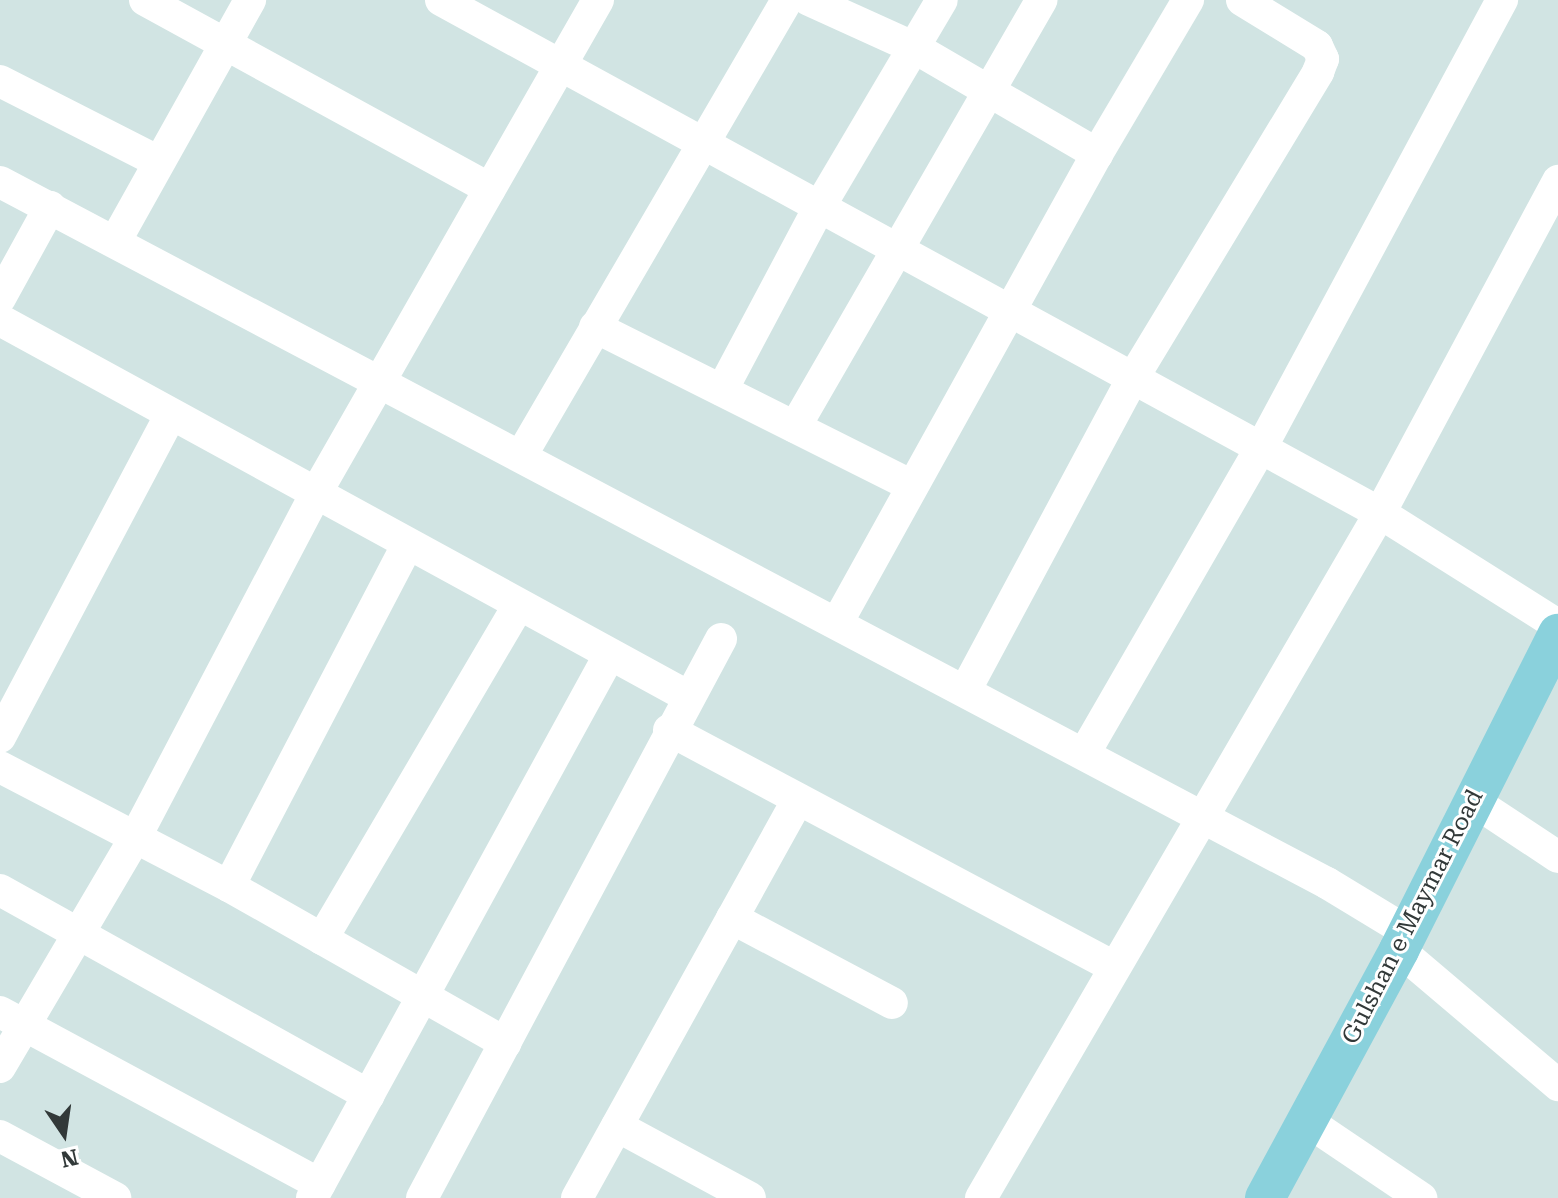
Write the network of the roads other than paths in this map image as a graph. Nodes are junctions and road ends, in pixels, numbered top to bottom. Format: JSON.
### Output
{"nodes":[{"id":1,"x":145,"y":0,"type":"edge"},
{"id":2,"x":250,"y":0,"type":"edge"},
{"id":3,"x":441,"y":0,"type":"edge"},
{"id":4,"x":598,"y":0,"type":"edge"},
{"id":5,"x":787,"y":0,"type":"edge"},
{"id":6,"x":809,"y":0,"type":"edge"},
{"id":7,"x":942,"y":0,"type":"edge"},
{"id":8,"x":1042,"y":0,"type":"edge"},
{"id":9,"x":1188,"y":0,"type":"edge"},
{"id":10,"x":1242,"y":0,"type":"edge"},
{"id":11,"x":1502,"y":0,"type":"edge"},
{"id":12,"x":224,"y":44,"type":"junction"},
{"id":13,"x":915,"y":48,"type":"junction"},
{"id":14,"x":562,"y":65,"type":"junction"},
{"id":15,"x":0,"y":81,"type":"edge"},
{"id":16,"x":985,"y":90,"type":"junction"},
{"id":17,"x":700,"y":144,"type":"junction"},
{"id":18,"x":1097,"y":154,"type":"junction"},
{"id":19,"x":159,"y":162,"type":"junction"},
{"id":20,"x":1558,"y":181,"type":"edge"},
{"id":21,"x":0,"y":182,"type":"edge"},
{"id":22,"x":490,"y":189,"type":"junction"},
{"id":23,"x":820,"y":206,"type":"junction"},
{"id":24,"x":50,"y":207,"type":"junction"},
{"id":25,"x":116,"y":240,"type":"junction"},
{"id":26,"x":895,"y":248,"type":"junction"},
{"id":27,"x":0,"y":298,"type":"edge"},
{"id":28,"x":1009,"y":310,"type":"junction"},
{"id":29,"x":0,"y":320,"type":"edge"},
{"id":30,"x":595,"y":327,"type":"junction"},
{"id":31,"x":1133,"y":378,"type":"junction"},
{"id":32,"x":380,"y":380,"type":"junction"},
{"id":33,"x":722,"y":390,"type":"junction"},
{"id":34,"x":171,"y":414,"type":"junction"},
{"id":35,"x":795,"y":427,"type":"junction"},
{"id":36,"x":1261,"y":448,"type":"junction"},
{"id":37,"x":521,"y":456,"type":"junction"},
{"id":38,"x":912,"y":486,"type":"junction"},
{"id":39,"x":316,"y":493,"type":"junction"},
{"id":40,"x":1380,"y":513,"type":"junction"},
{"id":41,"x":407,"y":545,"type":"junction"},
{"id":42,"x":519,"y":605,"type":"junction"},
{"id":43,"x":837,"y":623,"type":"junction"},
{"id":44,"x":1558,"y":625,"type":"edge"},
{"id":45,"x":1558,"y":634,"type":"edge"},
{"id":46,"x":721,"y":639,"type":"dead end"},
{"id":47,"x":610,"y":654,"type":"junction"},
{"id":48,"x":965,"y":691,"type":"junction"},
{"id":49,"x":689,"y":697,"type":"junction"},
{"id":50,"x":669,"y":730,"type":"junction"},
{"id":51,"x":0,"y":737,"type":"edge"},
{"id":52,"x":1084,"y":754,"type":"junction"},
{"id":53,"x":0,"y":767,"type":"edge"},
{"id":54,"x":798,"y":799,"type":"junction"},
{"id":55,"x":1472,"y":800,"type":"junction"},
{"id":56,"x":1199,"y":815,"type":"junction"},
{"id":57,"x":135,"y":838,"type":"junction"},
{"id":58,"x":1558,"y":857,"type":"edge"},
{"id":59,"x":229,"y":886,"type":"junction"},
{"id":60,"x":0,"y":890,"type":"edge"},
{"id":61,"x":732,"y":918,"type":"junction"},
{"id":62,"x":79,"y":934,"type":"junction"},
{"id":63,"x":322,"y":939,"type":"junction"},
{"id":64,"x":1404,"y":941,"type":"junction"},
{"id":65,"x":1114,"y":967,"type":"junction"},
{"id":66,"x":422,"y":996,"type":"junction"},
{"id":67,"x":892,"y":1003,"type":"dead end"},
{"id":68,"x":12,"y":1018,"type":"edge"},
{"id":69,"x":505,"y":1043,"type":"junction"},
{"id":70,"x":0,"y":1067,"type":"edge"},
{"id":71,"x":1558,"y":1085,"type":"edge"},
{"id":72,"x":369,"y":1095,"type":"junction"},
{"id":73,"x":1307,"y":1121,"type":"junction"},
{"id":74,"x":617,"y":1126,"type":"junction"},
{"id":75,"x":0,"y":1136,"type":"edge"},
{"id":76,"x":316,"y":1191,"type":"edge"},
{"id":77,"x":109,"y":1196,"type":"edge"},
{"id":78,"x":424,"y":1198,"type":"edge"},
{"id":79,"x":577,"y":1198,"type":"edge"},
{"id":80,"x":750,"y":1198,"type":"edge"},
{"id":81,"x":981,"y":1198,"type":"edge"},
{"id":82,"x":1265,"y":1198,"type":"edge"},
{"id":83,"x":1421,"y":1198,"type":"edge"}],
"edges":[{"from":1,"to":12,"type":"street"},
{"from":2,"to":12,"type":"street"},
{"from":3,"to":14,"type":"street"},
{"from":4,"to":14,"type":"street"},
{"from":5,"to":17,"type":"street"},
{"from":6,"to":13,"type":"street"},
{"from":7,"to":13,"type":"street"},
{"from":8,"to":16,"type":"street"},
{"from":9,"to":18,"type":"street"},
{"from":10,"to":31,"type":"street"},
{"from":11,"to":36,"type":"street"},
{"from":12,"to":19,"type":"street"},
{"from":12,"to":22,"type":"street"},
{"from":13,"to":16,"type":"street"},
{"from":13,"to":23,"type":"street"},
{"from":14,"to":17,"type":"street"},
{"from":14,"to":22,"type":"street"},
{"from":15,"to":19,"type":"street"},
{"from":16,"to":18,"type":"street"},
{"from":16,"to":26,"type":"street"},
{"from":17,"to":23,"type":"street"},
{"from":17,"to":30,"type":"street"},
{"from":18,"to":28,"type":"street"},
{"from":19,"to":25,"type":"street"},
{"from":20,"to":40,"type":"street"},
{"from":21,"to":24,"type":"street"},
{"from":22,"to":32,"type":"street"},
{"from":23,"to":26,"type":"street"},
{"from":23,"to":33,"type":"street"},
{"from":24,"to":25,"type":"street"},
{"from":24,"to":27,"type":"street"},
{"from":25,"to":32,"type":"street"},
{"from":26,"to":28,"type":"street"},
{"from":26,"to":35,"type":"street"},
{"from":28,"to":31,"type":"street"},
{"from":28,"to":38,"type":"street"},
{"from":29,"to":34,"type":"street"},
{"from":30,"to":33,"type":"street"},
{"from":30,"to":37,"type":"street"},
{"from":31,"to":36,"type":"street"},
{"from":31,"to":48,"type":"street"},
{"from":32,"to":37,"type":"street"},
{"from":32,"to":39,"type":"street"},
{"from":33,"to":35,"type":"street"},
{"from":34,"to":39,"type":"street"},
{"from":34,"to":51,"type":"street"},
{"from":35,"to":38,"type":"street"},
{"from":36,"to":40,"type":"street"},
{"from":36,"to":52,"type":"street"},
{"from":37,"to":43,"type":"street"},
{"from":38,"to":43,"type":"street"},
{"from":39,"to":41,"type":"street"},
{"from":39,"to":57,"type":"street"},
{"from":40,"to":44,"type":"street"},
{"from":40,"to":56,"type":"street"},
{"from":41,"to":42,"type":"street"},
{"from":41,"to":59,"type":"street"},
{"from":42,"to":47,"type":"street"},
{"from":42,"to":63,"type":"street"},
{"from":43,"to":48,"type":"street"},
{"from":45,"to":55,"type":"main road","name":"Gulshan e Maymar Road"},
{"from":46,"to":49,"type":"street"},
{"from":47,"to":49,"type":"street"},
{"from":47,"to":66,"type":"street"},
{"from":48,"to":52,"type":"street"},
{"from":49,"to":50,"type":"street"},
{"from":50,"to":54,"type":"street"},
{"from":50,"to":69,"type":"street"},
{"from":52,"to":56,"type":"street"},
{"from":53,"to":57,"type":"street"},
{"from":54,"to":61,"type":"street"},
{"from":54,"to":65,"type":"street"},
{"from":55,"to":58,"type":"street"},
{"from":55,"to":64,"type":"main road","name":"Gulshan e Maymar Road"},
{"from":56,"to":64,"type":"street"},
{"from":56,"to":65,"type":"street"},
{"from":57,"to":59,"type":"street"},
{"from":57,"to":62,"type":"street"},
{"from":59,"to":63,"type":"street"},
{"from":60,"to":62,"type":"street"},
{"from":61,"to":67,"type":"street"},
{"from":61,"to":74,"type":"street"},
{"from":62,"to":68,"type":"street"},
{"from":62,"to":72,"type":"street"},
{"from":63,"to":66,"type":"street"},
{"from":64,"to":71,"type":"street"},
{"from":64,"to":73,"type":"main road","name":"Gulshan e Maymar Road"},
{"from":65,"to":81,"type":"street"},
{"from":66,"to":69,"type":"street"},
{"from":66,"to":72,"type":"street"},
{"from":68,"to":70,"type":"street"},
{"from":68,"to":76,"type":"street"},
{"from":69,"to":78,"type":"street"},
{"from":72,"to":76,"type":"street"},
{"from":73,"to":82,"type":"main road","name":"Gulshan e Maymar Road"},
{"from":73,"to":83,"type":"street"},
{"from":74,"to":79,"type":"street"},
{"from":74,"to":80,"type":"street"},
{"from":75,"to":77,"type":"street"}]}
